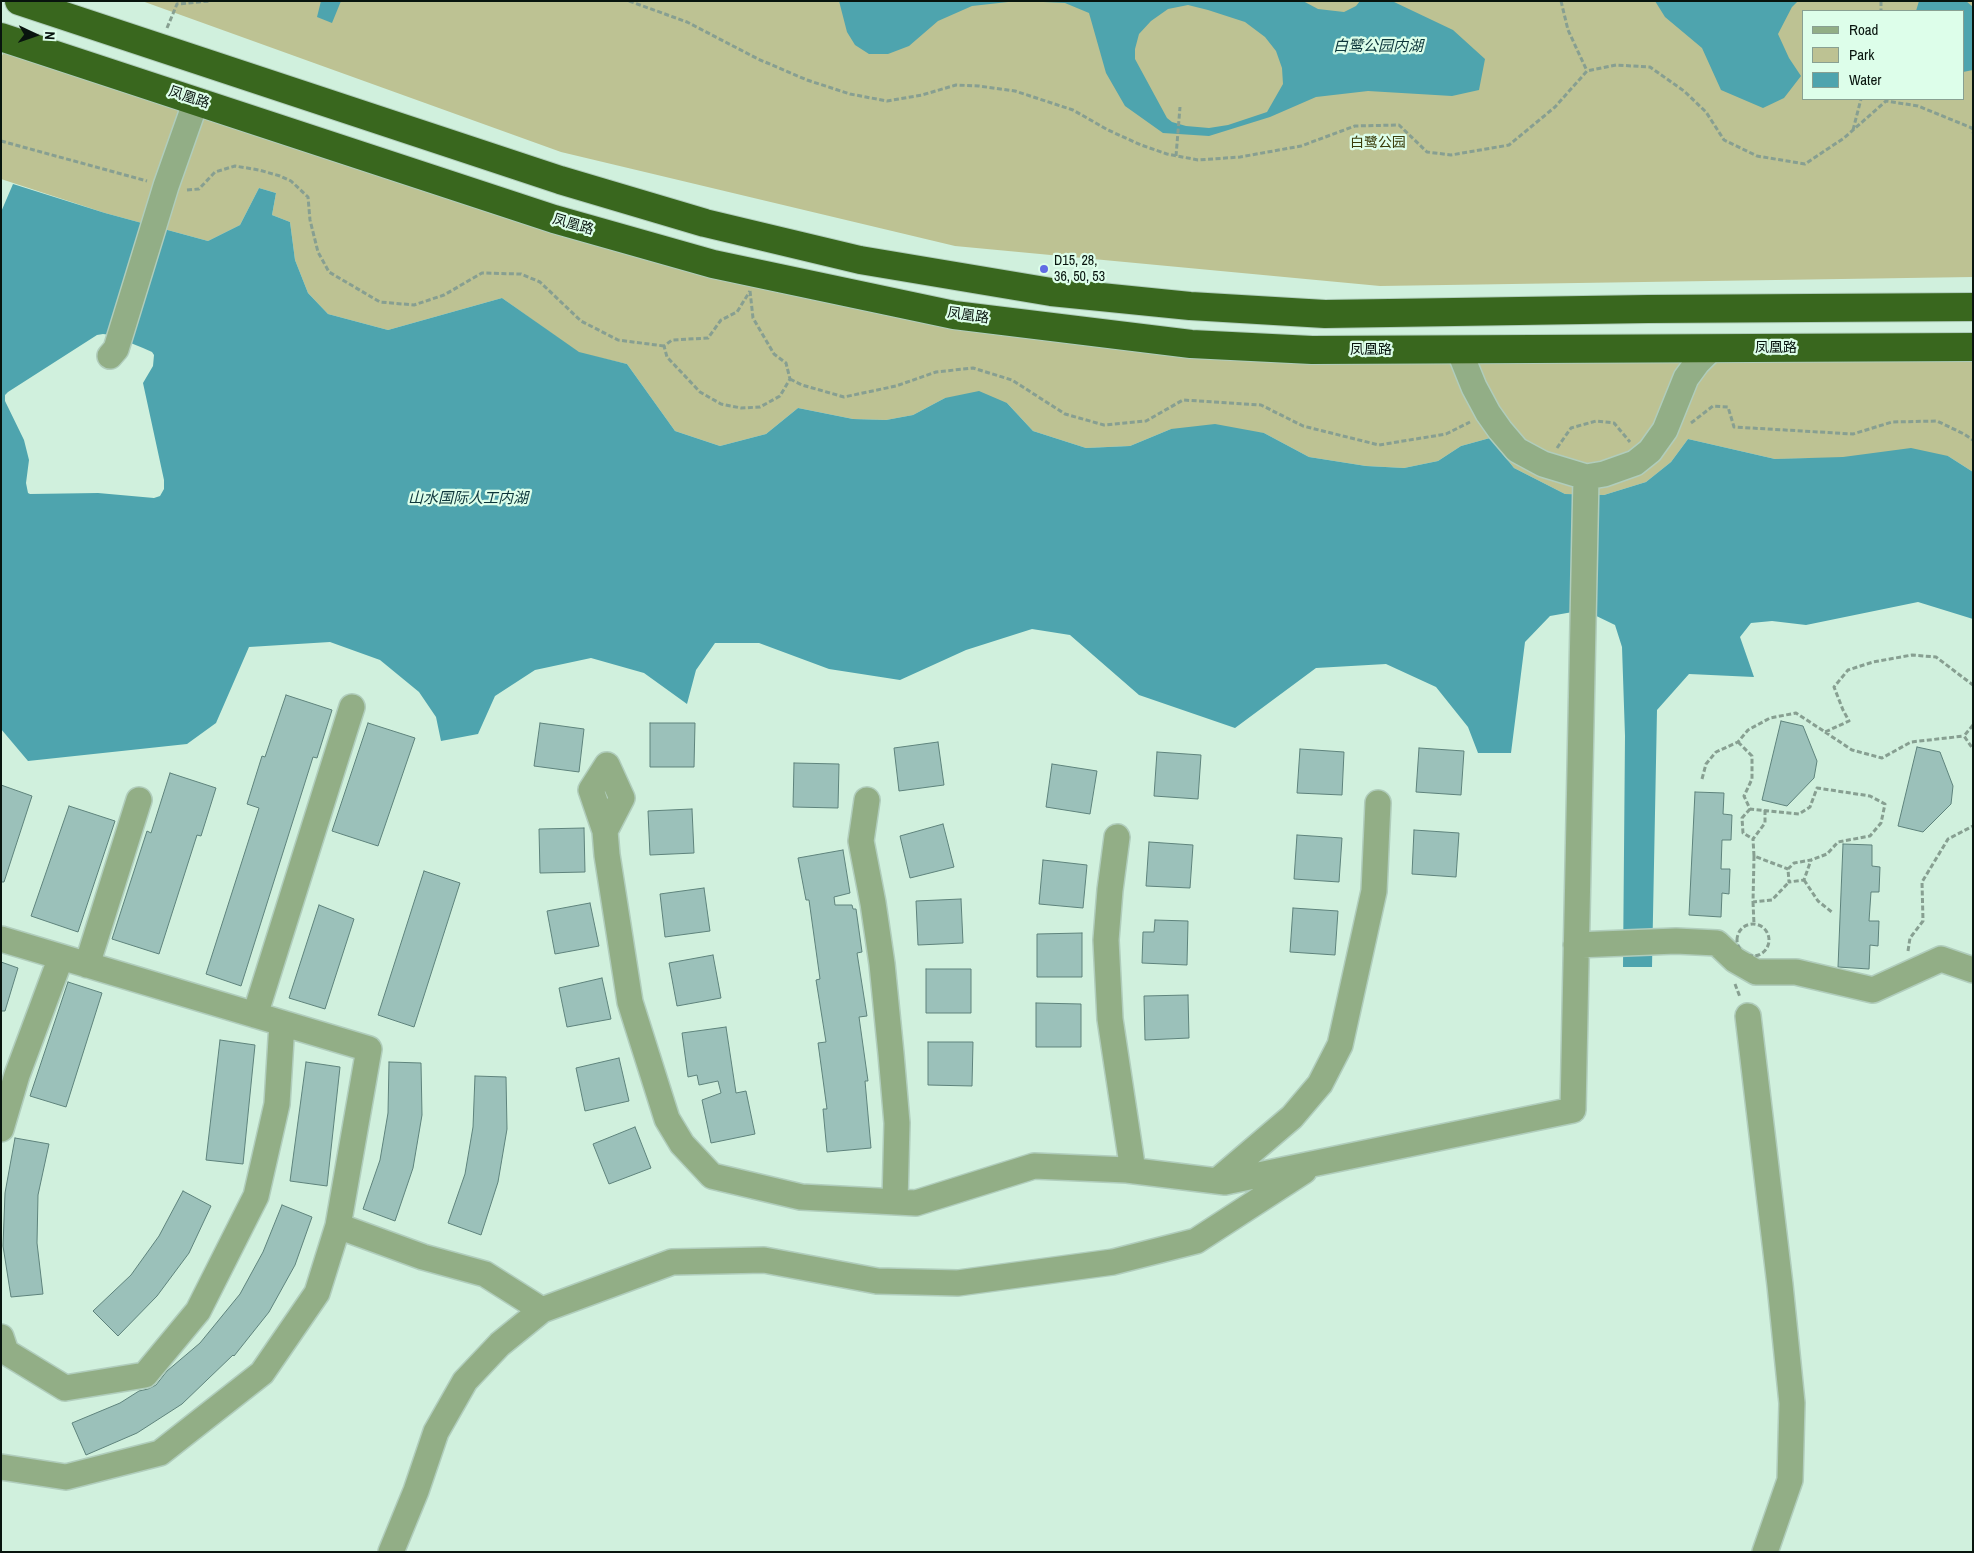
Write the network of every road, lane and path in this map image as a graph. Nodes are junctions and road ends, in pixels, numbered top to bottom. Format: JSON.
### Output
{"nodes":[{"id":1,"x":19,"y":1,"type":"edge"},
{"id":2,"x":629,"y":1,"type":"edge"},
{"id":3,"x":1561,"y":1,"type":"edge"},
{"id":4,"x":1,"y":37,"type":"edge"},
{"id":5,"x":1587,"y":71,"type":"junction"},
{"id":6,"x":196,"y":100,"type":"junction"},
{"id":7,"x":1861,"y":100,"type":"edge"},
{"id":8,"x":1180,"y":107,"type":"dead end"},
{"id":9,"x":1853,"y":130,"type":"junction"},
{"id":10,"x":1973,"y":133,"type":"edge"},
{"id":11,"x":1,"y":141,"type":"edge"},
{"id":12,"x":1176,"y":156,"type":"junction"},
{"id":13,"x":164,"y":195,"type":"junction"},
{"id":14,"x":1973,"y":307,"type":"edge"},
{"id":15,"x":664,"y":346,"type":"junction"},
{"id":16,"x":1973,"y":347,"type":"edge"},
{"id":17,"x":1712,"y":348,"type":"junction"},
{"id":18,"x":1459,"y":350,"type":"junction"},
{"id":19,"x":113,"y":353,"type":"dead end"},
{"id":20,"x":790,"y":379,"type":"junction"},
{"id":21,"x":1488,"y":413,"type":"junction"},
{"id":22,"x":1687,"y":427,"type":"dead end"},
{"id":23,"x":1973,"y":440,"type":"edge"},
{"id":24,"x":1644,"y":456,"type":"junction"},
{"id":25,"x":1548,"y":465,"type":"junction"},
{"id":26,"x":1586,"y":477,"type":"junction"},
{"id":27,"x":1973,"y":685,"type":"edge"},
{"id":28,"x":352,"y":707,"type":"dead end"},
{"id":29,"x":1973,"y":725,"type":"edge"},
{"id":30,"x":1824,"y":732,"type":"junction"},
{"id":31,"x":1964,"y":736,"type":"junction"},
{"id":32,"x":1738,"y":742,"type":"junction"},
{"id":33,"x":1973,"y":749,"type":"edge"},
{"id":34,"x":1702,"y":779,"type":"dead end"},
{"id":35,"x":139,"y":800,"type":"dead end"},
{"id":36,"x":867,"y":800,"type":"dead end"},
{"id":37,"x":1378,"y":803,"type":"dead end"},
{"id":38,"x":1750,"y":809,"type":"junction"},
{"id":39,"x":1765,"y":810,"type":"junction"},
{"id":40,"x":1973,"y":826,"type":"edge"},
{"id":41,"x":605,"y":831,"type":"dead end"},
{"id":42,"x":1117,"y":837,"type":"dead end"},
{"id":43,"x":1753,"y":839,"type":"junction"},
{"id":44,"x":1754,"y":856,"type":"junction"},
{"id":45,"x":1811,"y":860,"type":"junction"},
{"id":46,"x":1788,"y":870,"type":"junction"},
{"id":47,"x":1804,"y":880,"type":"junction"},
{"id":48,"x":1789,"y":882,"type":"junction"},
{"id":49,"x":1753,"y":902,"type":"junction"},
{"id":50,"x":1833,"y":913,"type":"dead end"},
{"id":51,"x":1754,"y":924,"type":"junction"},
{"id":52,"x":1,"y":939,"type":"edge"},
{"id":53,"x":1576,"y":945,"type":"junction"},
{"id":54,"x":61,"y":957,"type":"junction"},
{"id":55,"x":87,"y":965,"type":"junction"},
{"id":56,"x":1973,"y":970,"type":"edge"},
{"id":57,"x":1899,"y":978,"type":"junction"},
{"id":58,"x":255,"y":1015,"type":"junction"},
{"id":59,"x":1748,"y":1016,"type":"dead end"},
{"id":60,"x":282,"y":1023,"type":"junction"},
{"id":61,"x":1,"y":1129,"type":"edge"},
{"id":62,"x":1316,"y":1163,"type":"junction"},
{"id":63,"x":1132,"y":1171,"type":"junction"},
{"id":64,"x":1217,"y":1181,"type":"junction"},
{"id":65,"x":895,"y":1202,"type":"junction"},
{"id":66,"x":338,"y":1226,"type":"junction"},
{"id":67,"x":542,"y":1310,"type":"junction"},
{"id":68,"x":1,"y":1337,"type":"edge"},
{"id":69,"x":1,"y":1467,"type":"edge"},
{"id":70,"x":391,"y":1552,"type":"edge"},
{"id":71,"x":1765,"y":1552,"type":"edge"}],
"edges":[{"from":1,"to":14,"type":"highway"},
{"from":2,"to":12,"type":"path"},
{"from":3,"to":5,"type":"path"},
{"from":4,"to":6,"type":"highway","name":"凤凰路"},
{"from":5,"to":9,"type":"path"},
{"from":5,"to":12,"type":"path"},
{"from":6,"to":13,"type":"street"},
{"from":6,"to":18,"type":"highway","name":"凤凰路"},
{"from":7,"to":9,"type":"path"},
{"from":8,"to":12,"type":"path"},
{"from":9,"to":10,"type":"path"},
{"from":11,"to":13,"type":"path"},
{"from":13,"to":15,"type":"path"},
{"from":13,"to":19,"type":"street"},
{"from":15,"to":20,"type":"path"},
{"from":15,"to":20,"type":"path"},
{"from":16,"to":17,"type":"highway","name":"凤凰路"},
{"from":17,"to":18,"type":"highway","name":"凤凰路"},
{"from":17,"to":24,"type":"street"},
{"from":18,"to":21,"type":"street"},
{"from":20,"to":21,"type":"path"},
{"from":21,"to":25,"type":"street"},
{"from":22,"to":23,"type":"path"},
{"from":24,"to":25,"type":"path"},
{"from":24,"to":26,"type":"street"},
{"from":25,"to":26,"type":"street"},
{"from":26,"to":53,"type":"street"},
{"from":27,"to":30,"type":"path"},
{"from":28,"to":58,"type":"street"},
{"from":29,"to":31,"type":"path"},
{"from":30,"to":31,"type":"path"},
{"from":30,"to":32,"type":"path"},
{"from":31,"to":33,"type":"path"},
{"from":32,"to":34,"type":"path"},
{"from":32,"to":38,"type":"path"},
{"from":35,"to":55,"type":"street"},
{"from":36,"to":65,"type":"street"},
{"from":37,"to":64,"type":"street"},
{"from":38,"to":39,"type":"path"},
{"from":38,"to":43,"type":"path"},
{"from":39,"to":43,"type":"path"},
{"from":39,"to":45,"type":"path"},
{"from":40,"to":57,"type":"path"},
{"from":41,"to":65,"type":"street"},
{"from":42,"to":63,"type":"street"},
{"from":43,"to":44,"type":"path"},
{"from":44,"to":46,"type":"path"},
{"from":44,"to":49,"type":"path"},
{"from":45,"to":46,"type":"path"},
{"from":45,"to":47,"type":"path"},
{"from":46,"to":48,"type":"path"},
{"from":47,"to":48,"type":"path"},
{"from":47,"to":50,"type":"path"},
{"from":48,"to":49,"type":"path"},
{"from":49,"to":51,"type":"path"},
{"from":51,"to":51,"type":"path"},
{"from":52,"to":54,"type":"street"},
{"from":53,"to":57,"type":"street"},
{"from":53,"to":62,"type":"street"},
{"from":54,"to":55,"type":"street"},
{"from":54,"to":61,"type":"street"},
{"from":55,"to":58,"type":"street"},
{"from":56,"to":57,"type":"street"},
{"from":58,"to":60,"type":"street"},
{"from":59,"to":71,"type":"street"},
{"from":60,"to":66,"type":"street"},
{"from":60,"to":68,"type":"street"},
{"from":62,"to":64,"type":"street"},
{"from":62,"to":67,"type":"street"},
{"from":63,"to":64,"type":"street"},
{"from":63,"to":65,"type":"street"},
{"from":66,"to":67,"type":"street"},
{"from":66,"to":69,"type":"street"},
{"from":67,"to":70,"type":"street"}]}
